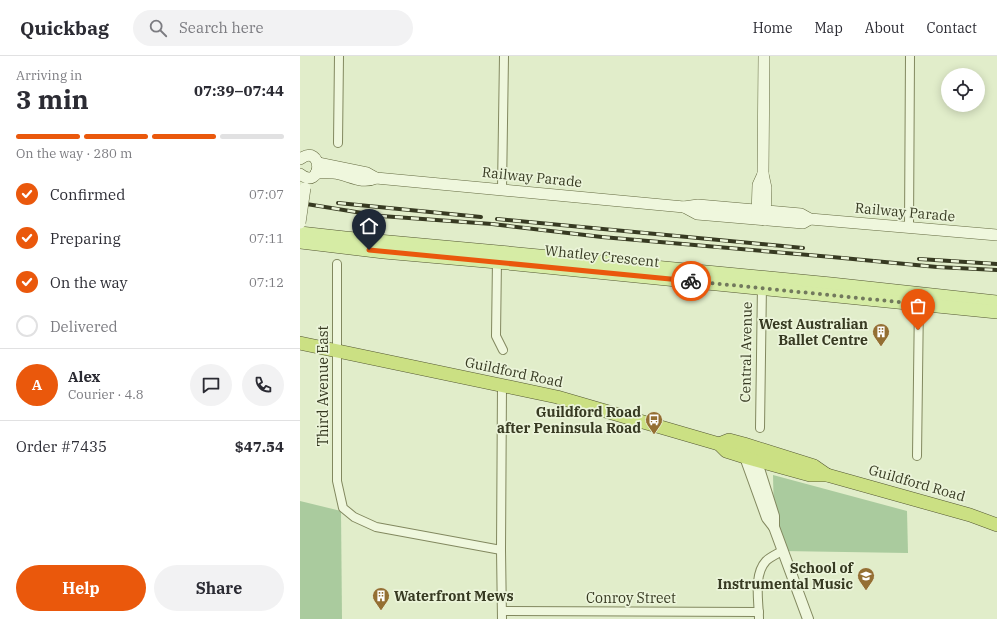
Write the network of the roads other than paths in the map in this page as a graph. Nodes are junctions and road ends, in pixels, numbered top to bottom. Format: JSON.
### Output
{"nodes":[{"id":1,"x":339,"y":56,"type":"edge"},
{"id":2,"x":504,"y":56,"type":"edge"},
{"id":3,"x":764,"y":56,"type":"edge"},
{"id":4,"x":910,"y":56,"type":"edge"},
{"id":5,"x":338,"y":143,"type":"dead end"},
{"id":6,"x":300,"y":159,"type":"edge"},
{"id":7,"x":310,"y":175,"type":"edge"},
{"id":8,"x":502,"y":189,"type":"junction"},
{"id":9,"x":761,"y":215,"type":"junction"},
{"id":10,"x":300,"y":225,"type":"edge"},
{"id":11,"x":909,"y":227,"type":"junction"},
{"id":12,"x":300,"y":233,"type":"edge"},
{"id":13,"x":997,"y":235,"type":"edge"},
{"id":14,"x":300,"y":242,"type":"edge"},
{"id":15,"x":498,"y":257,"type":"junction"},
{"id":16,"x":337,"y":264,"type":"dead end"},
{"id":17,"x":762,"y":283,"type":"junction"},
{"id":18,"x":919,"y":299,"type":"junction"},
{"id":19,"x":997,"y":302,"type":"edge"},
{"id":20,"x":997,"y":312,"type":"edge"},
{"id":21,"x":300,"y":343,"type":"edge"},
{"id":22,"x":337,"y":350,"type":"junction"},
{"id":23,"x":503,"y":350,"type":"dead end"},
{"id":24,"x":502,"y":385,"type":"junction"},
{"id":25,"x":760,"y":428,"type":"dead end"},
{"id":26,"x":749,"y":454,"type":"junction"},
{"id":27,"x":917,"y":456,"type":"dead end"},
{"id":28,"x":827,"y":475,"type":"junction"},
{"id":29,"x":997,"y":525,"type":"edge"},
{"id":30,"x":501,"y":550,"type":"junction"},
{"id":31,"x":782,"y":551,"type":"junction"},
{"id":32,"x":502,"y":615,"type":"edge"},
{"id":33,"x":759,"y":616,"type":"edge"},
{"id":34,"x":808,"y":619,"type":"edge"}],
"edges":[{"from":1,"to":5,"type":"street"},
{"from":2,"to":8,"type":"street"},
{"from":3,"to":9,"type":"main road"},
{"from":4,"to":11,"type":"street"},
{"from":6,"to":7,"type":"main road","name":"Railway Parade"},
{"from":7,"to":8,"type":"main road","name":"Railway Parade"},
{"from":7,"to":10,"type":"main road","bridge":true},
{"from":8,"to":9,"type":"main road","name":"Railway Parade"},
{"from":9,"to":11,"type":"main road","name":"Railway Parade"},
{"from":11,"to":13,"type":"main road","name":"Railway Parade"},
{"from":12,"to":15,"type":"main road","name":"Whatley Crescent"},
{"from":14,"to":15,"type":"main road","name":"Whatley Crescent"},
{"from":15,"to":17,"type":"main road","name":"Whatley Crescent"},
{"from":15,"to":23,"type":"street"},
{"from":16,"to":22,"type":"street","name":"Third Avenue East"},
{"from":17,"to":18,"type":"main road","name":"Whatley Crescent"},
{"from":17,"to":25,"type":"street","name":"Central Avenue"},
{"from":18,"to":19,"type":"main road","name":"Whatley Crescent"},
{"from":18,"to":20,"type":"main road","name":"Whatley Crescent"},
{"from":18,"to":27,"type":"street"},
{"from":21,"to":22,"type":"highway","name":"Guildford Road"},
{"from":22,"to":24,"type":"highway","name":"Guildford Road"},
{"from":22,"to":30,"type":"street","name":"Third Avenue East"},
{"from":24,"to":26,"type":"highway","name":"Guildford Road"},
{"from":24,"to":30,"type":"street"},
{"from":26,"to":28,"type":"highway","name":"Guildford Road"},
{"from":26,"to":28,"type":"highway","name":"Guildford Road"},
{"from":26,"to":31,"type":"street"},
{"from":28,"to":29,"type":"highway","name":"Guildford Road"},
{"from":30,"to":32,"type":"street"},
{"from":31,"to":33,"type":"street"},
{"from":31,"to":34,"type":"street"},
{"from":32,"to":33,"type":"street","name":"Conroy Street"}]}
